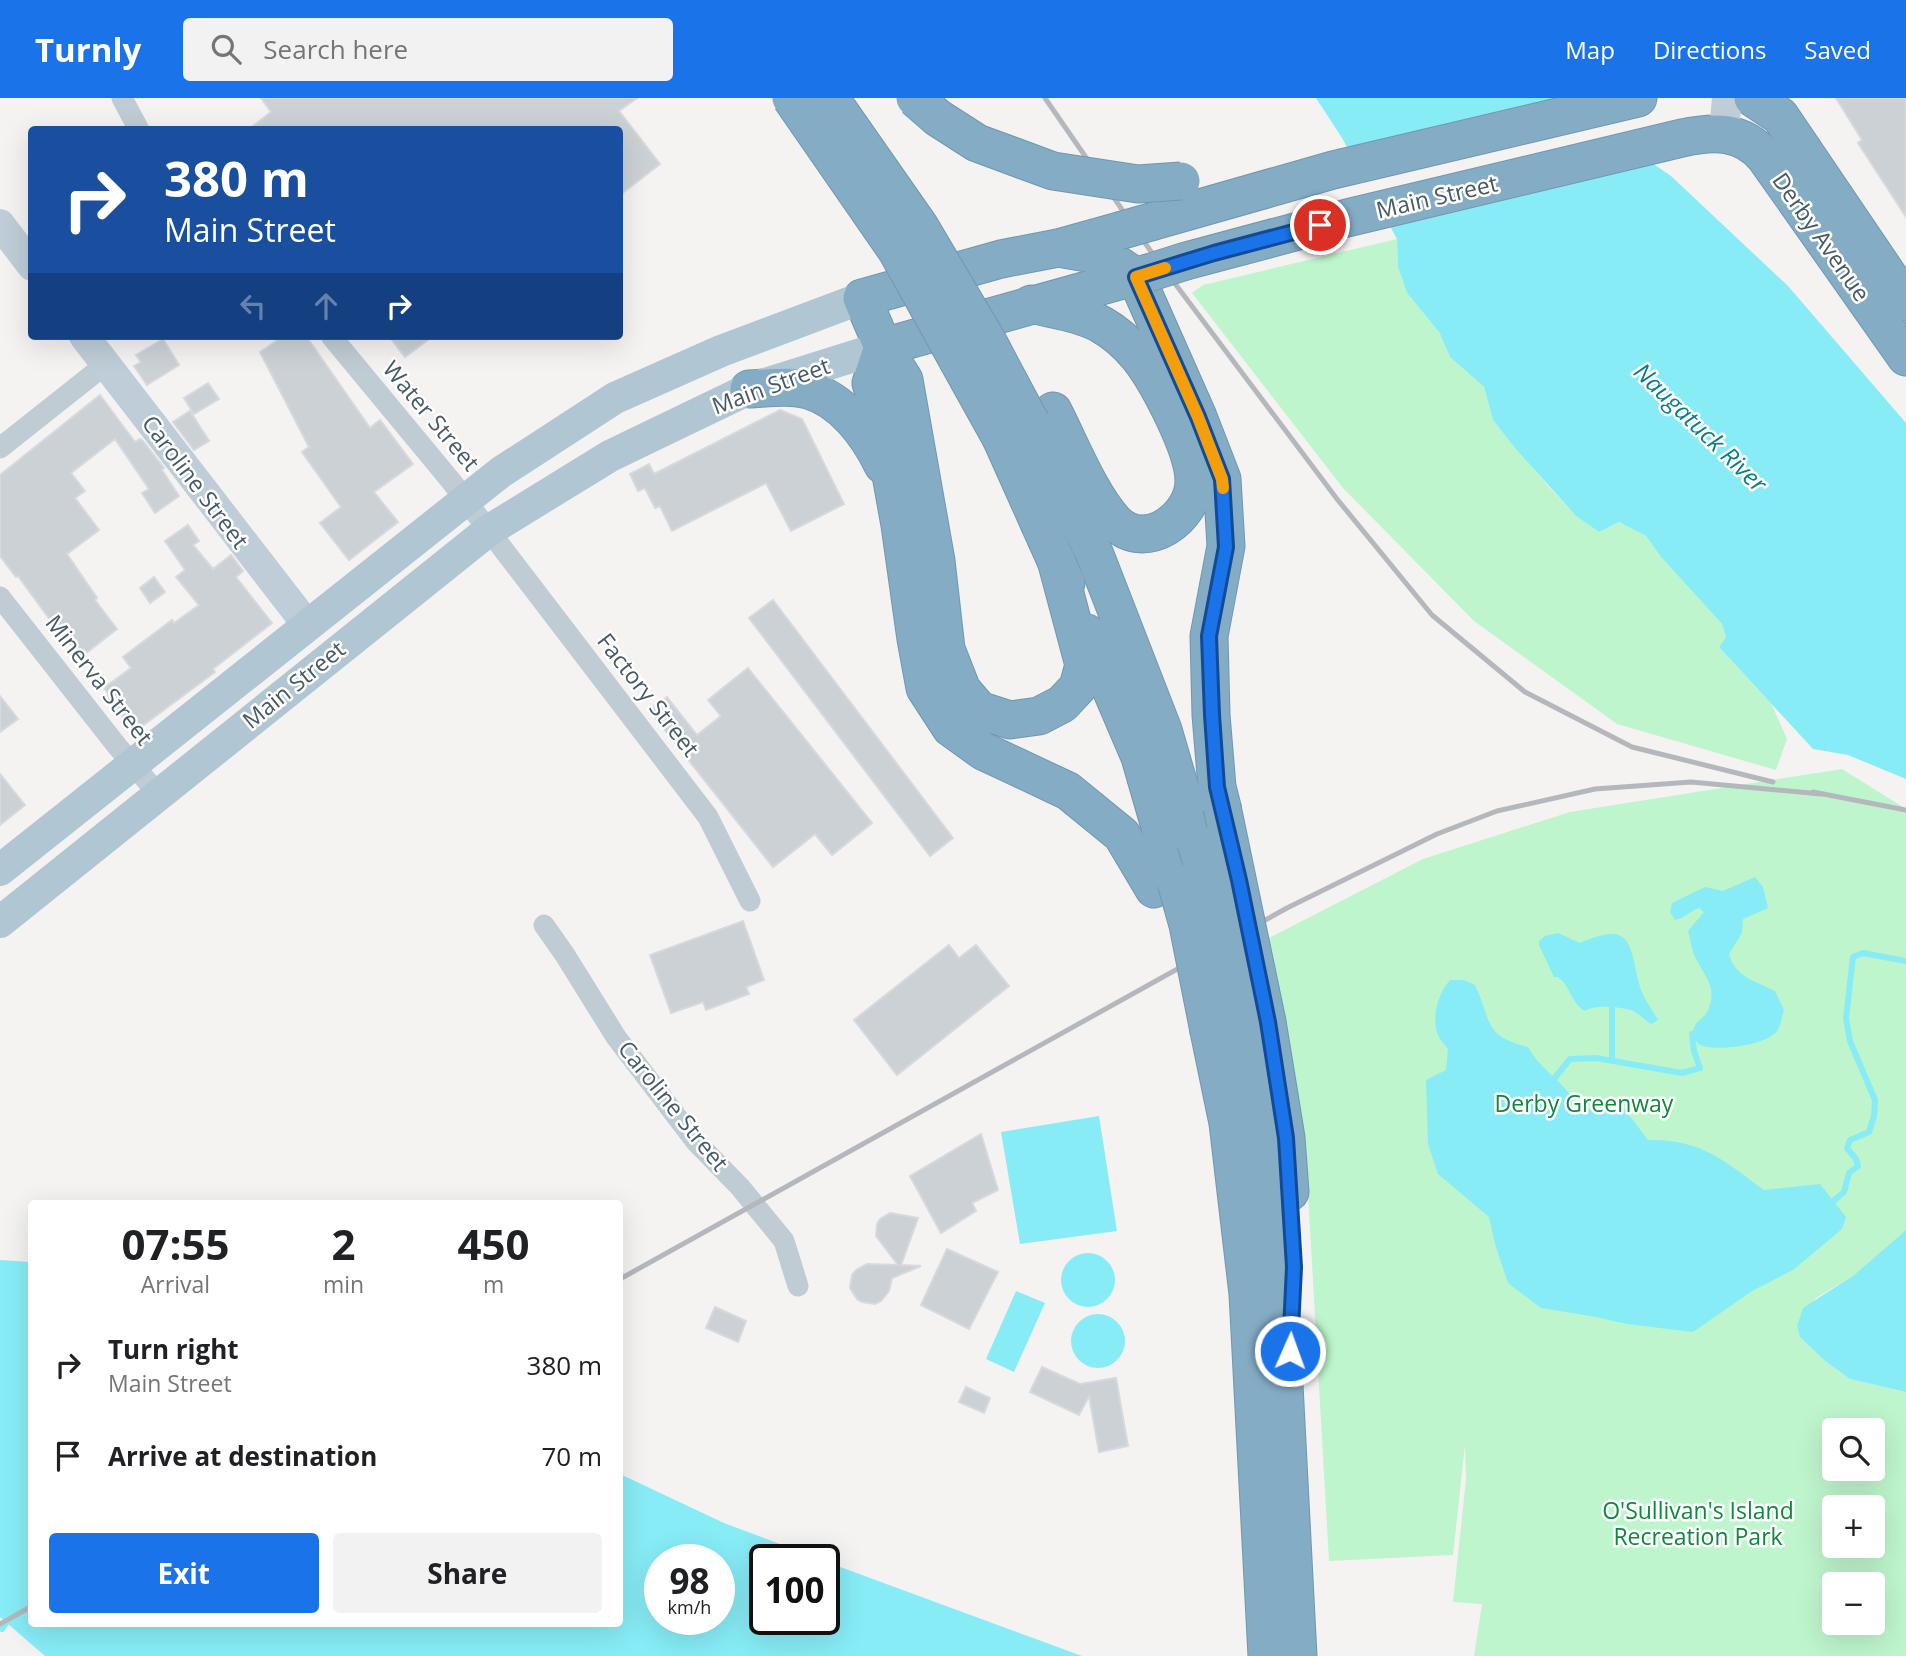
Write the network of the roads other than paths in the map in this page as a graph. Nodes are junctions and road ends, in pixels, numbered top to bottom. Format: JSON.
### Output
{"nodes":[{"id":1,"x":122,"y":98,"type":"edge"},
{"id":2,"x":791,"y":98,"type":"edge"},
{"id":3,"x":830,"y":98,"type":"edge"},
{"id":4,"x":859,"y":98,"type":"edge"},
{"id":5,"x":915,"y":98,"type":"edge"},
{"id":6,"x":1753,"y":98,"type":"edge"},
{"id":7,"x":1628,"y":100,"type":"edge"},
{"id":8,"x":1726,"y":115,"type":"edge"},
{"id":9,"x":137,"y":126,"type":"edge"},
{"id":10,"x":1682,"y":138,"type":"joint"},
{"id":11,"x":1290,"y":181,"type":"junction"},
{"id":12,"x":0,"y":224,"type":"edge"},
{"id":13,"x":1058,"y":248,"type":"junction"},
{"id":14,"x":28,"y":261,"type":"edge"},
{"id":15,"x":1142,"y":275,"type":"junction"},
{"id":16,"x":862,"y":298,"type":"junction"},
{"id":17,"x":1906,"y":302,"type":"edge"},
{"id":18,"x":1031,"y":304,"type":"junction"},
{"id":19,"x":87,"y":340,"type":"edge"},
{"id":20,"x":334,"y":340,"type":"edge"},
{"id":21,"x":883,"y":347,"type":"junction"},
{"id":22,"x":1906,"y":357,"type":"edge"},
{"id":23,"x":106,"y":364,"type":"junction"},
{"id":24,"x":749,"y":388,"type":"junction"},
{"id":25,"x":1028,"y":424,"type":"junction"},
{"id":26,"x":0,"y":448,"type":"edge"},
{"id":27,"x":892,"y":489,"type":"junction"},
{"id":28,"x":466,"y":501,"type":"junction"},
{"id":29,"x":488,"y":531,"type":"junction"},
{"id":30,"x":1056,"y":560,"type":"junction"},
{"id":31,"x":0,"y":597,"type":"edge"},
{"id":32,"x":308,"y":626,"type":"junction"},
{"id":33,"x":133,"y":765,"type":"junction"},
{"id":34,"x":159,"y":795,"type":"junction"},
{"id":35,"x":0,"y":870,"type":"edge"},
{"id":36,"x":1165,"y":886,"type":"junction"},
{"id":37,"x":750,"y":901,"type":"dead end"},
{"id":38,"x":0,"y":922,"type":"edge"},
{"id":39,"x":544,"y":925,"type":"dead end"},
{"id":40,"x":1239,"y":1027,"type":"junction"},
{"id":41,"x":798,"y":1286,"type":"dead end"},
{"id":42,"x":1272,"y":1435,"type":"junction"},
{"id":43,"x":1267,"y":1656,"type":"edge"},
{"id":44,"x":1298,"y":1656,"type":"edge"}],
"edges":[{"from":1,"to":9,"type":"street"},
{"from":2,"to":25,"type":"highway","bridge":true},
{"from":3,"to":25,"type":"highway","bridge":true},
{"from":4,"to":25,"type":"highway"},
{"from":5,"to":11,"type":"highway","bridge":true},
{"from":6,"to":17,"type":"highway","name":"Derby Avenue"},
{"from":7,"to":11,"type":"highway","name":"Main Street"},
{"from":8,"to":10,"type":"highway","name":"Derby Avenue"},
{"from":8,"to":22,"type":"highway","name":"Derby Avenue"},
{"from":10,"to":15,"type":"highway","name":"Main Street","bridge":true},
{"from":11,"to":13,"type":"highway","name":"Main Street","bridge":true},
{"from":12,"to":14,"type":"main road"},
{"from":13,"to":15,"type":"highway"},
{"from":13,"to":16,"type":"highway","name":"Main Street"},
{"from":15,"to":18,"type":"highway","name":"Main Street"},
{"from":15,"to":40,"type":"highway","bridge":true},
{"from":16,"to":21,"type":"highway"},
{"from":16,"to":28,"type":"main road","name":"Main Street"},
{"from":18,"to":21,"type":"highway","name":"Main Street"},
{"from":18,"to":25,"type":"highway"},
{"from":19,"to":23,"type":"main road","name":"Caroline Street"},
{"from":20,"to":28,"type":"street","name":"Water Street"},
{"from":21,"to":24,"type":"main road","name":"Main Street"},
{"from":21,"to":27,"type":"highway"},
{"from":21,"to":30,"type":"highway"},
{"from":23,"to":26,"type":"street"},
{"from":23,"to":32,"type":"main road","name":"Caroline Street"},
{"from":24,"to":27,"type":"highway"},
{"from":24,"to":29,"type":"main road","name":"Main Street"},
{"from":25,"to":30,"type":"highway"},
{"from":25,"to":40,"type":"highway","bridge":true},
{"from":27,"to":36,"type":"highway"},
{"from":28,"to":29,"type":"street","name":"Water Street"},
{"from":28,"to":32,"type":"main road","name":"Main Street"},
{"from":29,"to":34,"type":"main road","name":"Main Street"},
{"from":29,"to":37,"type":"street","name":"Factory Street"},
{"from":30,"to":36,"type":"highway"},
{"from":31,"to":33,"type":"street","name":"Minerva Street"},
{"from":32,"to":33,"type":"main road","name":"Main Street"},
{"from":33,"to":34,"type":"street","name":"Minerva Street"},
{"from":33,"to":35,"type":"main road","name":"Main Street"},
{"from":34,"to":38,"type":"main road","name":"Main Street"},
{"from":36,"to":40,"type":"highway","bridge":true},
{"from":39,"to":41,"type":"street","name":"Caroline Street"},
{"from":40,"to":42,"type":"highway"},
{"from":40,"to":42,"type":"highway"},
{"from":42,"to":43,"type":"highway"},
{"from":42,"to":44,"type":"highway"}]}
